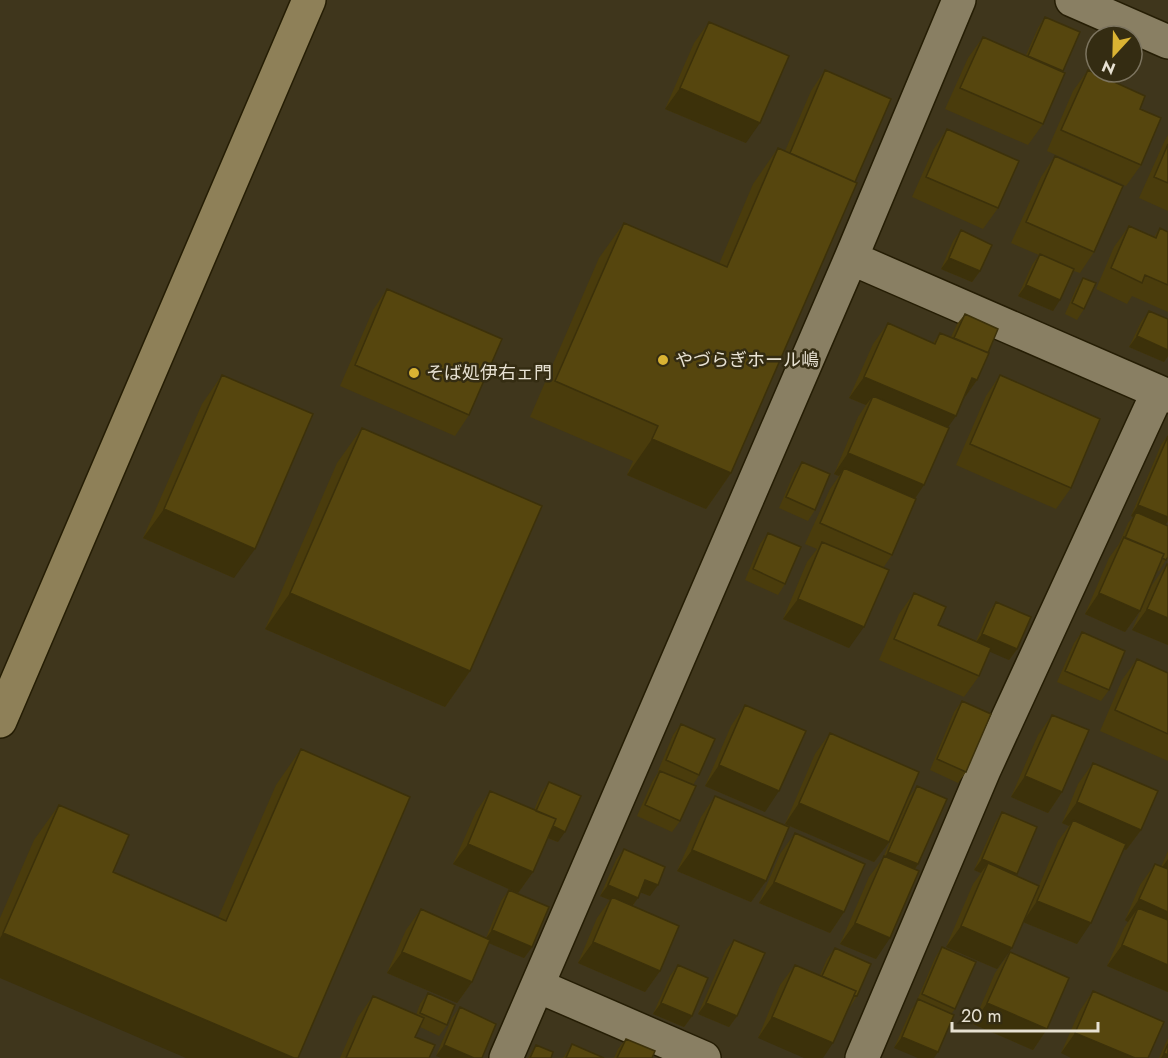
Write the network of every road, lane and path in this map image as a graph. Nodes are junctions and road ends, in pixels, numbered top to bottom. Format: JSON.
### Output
{"nodes":[{"id":1,"x":309,"y":0,"type":"edge"},
{"id":2,"x":959,"y":0,"type":"edge"},
{"id":3,"x":1072,"y":0,"type":"edge"},
{"id":4,"x":1168,"y":42,"type":"edge"},
{"id":5,"x":851,"y":258,"type":"junction"},
{"id":6,"x":1163,"y":394,"type":"edge"},
{"id":7,"x":0,"y":721,"type":"edge"},
{"id":8,"x":538,"y":986,"type":"junction"},
{"id":9,"x":506,"y":1058,"type":"edge"},
{"id":10,"x":704,"y":1058,"type":"edge"},
{"id":11,"x":862,"y":1058,"type":"edge"}],
"edges":[{"from":1,"to":7,"type":"street"},
{"from":2,"to":5,"type":"street"},
{"from":3,"to":4,"type":"street"},
{"from":5,"to":6,"type":"street"},
{"from":5,"to":8,"type":"street"},
{"from":6,"to":11,"type":"street"},
{"from":8,"to":9,"type":"street"},
{"from":8,"to":10,"type":"street"}]}
